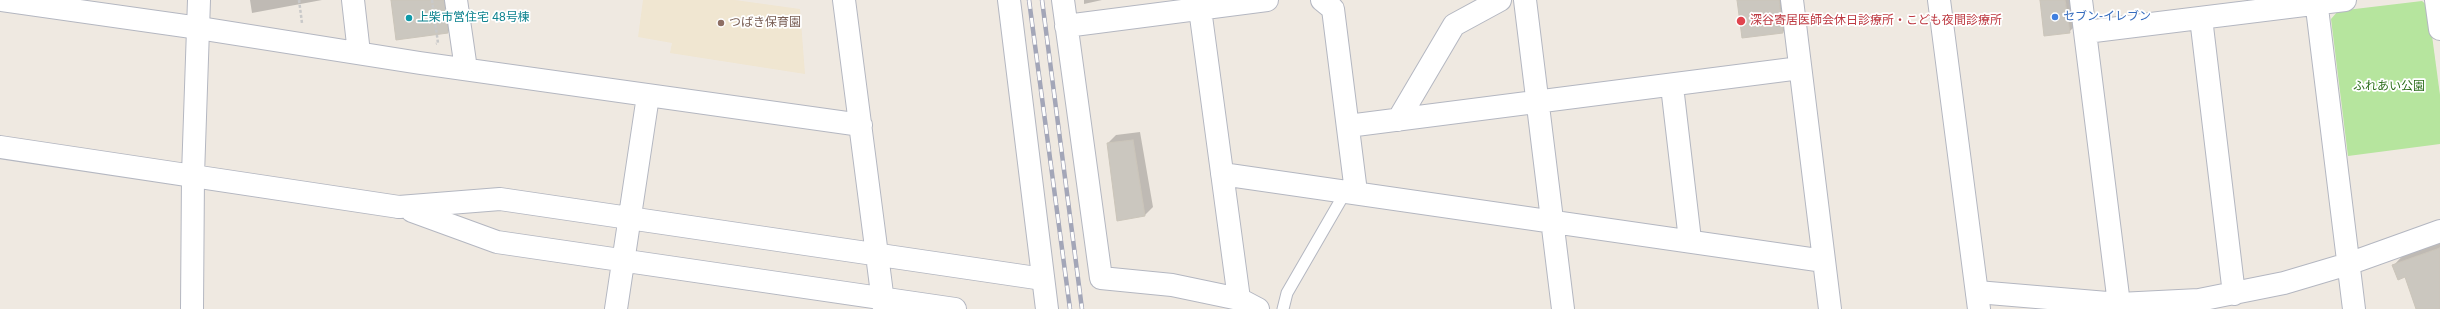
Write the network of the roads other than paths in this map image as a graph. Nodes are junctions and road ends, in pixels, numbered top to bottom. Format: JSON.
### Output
{"nodes":[{"id":1,"x":2,"y":0,"type":"edge"},
{"id":2,"x":199,"y":0,"type":"edge"},
{"id":3,"x":353,"y":0,"type":"edge"},
{"id":4,"x":456,"y":0,"type":"edge"},
{"id":5,"x":844,"y":0,"type":"edge"},
{"id":6,"x":1009,"y":0,"type":"edge"},
{"id":7,"x":1063,"y":0,"type":"edge"},
{"id":8,"x":1267,"y":0,"type":"edge"},
{"id":9,"x":1322,"y":0,"type":"edge"},
{"id":10,"x":1500,"y":0,"type":"edge"},
{"id":11,"x":1525,"y":0,"type":"edge"},
{"id":12,"x":1792,"y":0,"type":"edge"},
{"id":13,"x":1939,"y":0,"type":"edge"},
{"id":14,"x":2082,"y":0,"type":"edge"},
{"id":15,"x":2345,"y":0,"type":"edge"},
{"id":16,"x":2436,"y":0,"type":"edge"},
{"id":17,"x":2316,"y":2,"type":"edge"},
{"id":18,"x":54,"y":4,"type":"edge"},
{"id":19,"x":1200,"y":9,"type":"junction"},
{"id":20,"x":2201,"y":18,"type":"junction"},
{"id":21,"x":1066,"y":26,"type":"junction"},
{"id":22,"x":199,"y":28,"type":"junction"},
{"id":23,"x":2440,"y":29,"type":"edge"},
{"id":24,"x":2086,"y":32,"type":"junction"},
{"id":25,"x":360,"y":53,"type":"junction"},
{"id":26,"x":1800,"y":68,"type":"junction"},
{"id":27,"x":466,"y":69,"type":"junction"},
{"id":28,"x":1672,"y":86,"type":"junction"},
{"id":29,"x":648,"y":96,"type":"junction"},
{"id":30,"x":1538,"y":103,"type":"junction"},
{"id":31,"x":1398,"y":120,"type":"junction"},
{"id":32,"x":861,"y":125,"type":"junction"},
{"id":33,"x":1348,"y":126,"type":"junction"},
{"id":34,"x":0,"y":147,"type":"edge"},
{"id":35,"x":1222,"y":174,"type":"junction"},
{"id":36,"x":193,"y":175,"type":"junction"},
{"id":37,"x":1351,"y":192,"type":"junction"},
{"id":38,"x":399,"y":207,"type":"junction"},
{"id":39,"x":628,"y":218,"type":"junction"},
{"id":40,"x":1554,"y":222,"type":"junction"},
{"id":41,"x":2440,"y":231,"type":"edge"},
{"id":42,"x":1690,"y":240,"type":"junction"},
{"id":43,"x":876,"y":254,"type":"junction"},
{"id":44,"x":623,"y":261,"type":"junction"},
{"id":45,"x":1824,"y":261,"type":"junction"},
{"id":46,"x":2348,"y":264,"type":"junction"},
{"id":47,"x":1043,"y":279,"type":"junction"},
{"id":48,"x":2234,"y":294,"type":"junction"},
{"id":49,"x":1978,"y":301,"type":"edge"},
{"id":50,"x":883,"y":304,"type":"edge"},
{"id":51,"x":1248,"y":304,"type":"edge"},
{"id":52,"x":2119,"y":304,"type":"junction"},
{"id":53,"x":192,"y":309,"type":"edge"},
{"id":54,"x":616,"y":309,"type":"edge"},
{"id":55,"x":955,"y":309,"type":"edge"},
{"id":56,"x":1047,"y":309,"type":"edge"},
{"id":57,"x":1283,"y":309,"type":"edge"},
{"id":58,"x":1563,"y":309,"type":"edge"},
{"id":59,"x":1830,"y":309,"type":"edge"},
{"id":60,"x":2354,"y":309,"type":"edge"}],
"edges":[{"from":1,"to":18,"type":"street"},
{"from":2,"to":22,"type":"street"},
{"from":3,"to":25,"type":"street"},
{"from":4,"to":27,"type":"street"},
{"from":5,"to":32,"type":"street"},
{"from":6,"to":47,"type":"street"},
{"from":7,"to":21,"type":"street"},
{"from":8,"to":19,"type":"street"},
{"from":9,"to":33,"type":"street"},
{"from":10,"to":31,"type":"street"},
{"from":11,"to":30,"type":"street"},
{"from":12,"to":26,"type":"street"},
{"from":13,"to":49,"type":"street"},
{"from":14,"to":24,"type":"street"},
{"from":15,"to":17,"type":"street"},
{"from":16,"to":23,"type":"street"},
{"from":17,"to":20,"type":"street"},
{"from":17,"to":46,"type":"street"},
{"from":18,"to":22,"type":"street"},
{"from":19,"to":21,"type":"street"},
{"from":19,"to":35,"type":"street"},
{"from":20,"to":24,"type":"street"},
{"from":20,"to":48,"type":"street"},
{"from":21,"to":51,"type":"street"},
{"from":22,"to":25,"type":"street"},
{"from":22,"to":36,"type":"street"},
{"from":24,"to":52,"type":"street"},
{"from":25,"to":27,"type":"street"},
{"from":26,"to":28,"type":"street"},
{"from":26,"to":45,"type":"street"},
{"from":27,"to":29,"type":"street"},
{"from":28,"to":30,"type":"street"},
{"from":28,"to":42,"type":"street"},
{"from":29,"to":32,"type":"street"},
{"from":29,"to":39,"type":"street"},
{"from":30,"to":31,"type":"street"},
{"from":30,"to":40,"type":"street"},
{"from":31,"to":33,"type":"street"},
{"from":32,"to":43,"type":"street"},
{"from":33,"to":37,"type":"street"},
{"from":34,"to":36,"type":"street"},
{"from":35,"to":37,"type":"street"},
{"from":35,"to":51,"type":"street"},
{"from":36,"to":38,"type":"street"},
{"from":36,"to":53,"type":"street"},
{"from":37,"to":40,"type":"street"},
{"from":37,"to":57,"type":"lane"},
{"from":38,"to":39,"type":"street"},
{"from":38,"to":44,"type":"street"},
{"from":39,"to":43,"type":"street"},
{"from":39,"to":44,"type":"street"},
{"from":40,"to":42,"type":"street"},
{"from":40,"to":58,"type":"street"},
{"from":41,"to":46,"type":"street"},
{"from":42,"to":45,"type":"street"},
{"from":43,"to":47,"type":"street"},
{"from":43,"to":50,"type":"street"},
{"from":44,"to":50,"type":"street"},
{"from":44,"to":54,"type":"street"},
{"from":45,"to":59,"type":"street"},
{"from":46,"to":48,"type":"street"},
{"from":46,"to":60,"type":"street"},
{"from":47,"to":56,"type":"street"},
{"from":48,"to":52,"type":"street"},
{"from":49,"to":52,"type":"street"},
{"from":50,"to":55,"type":"street"}]}
